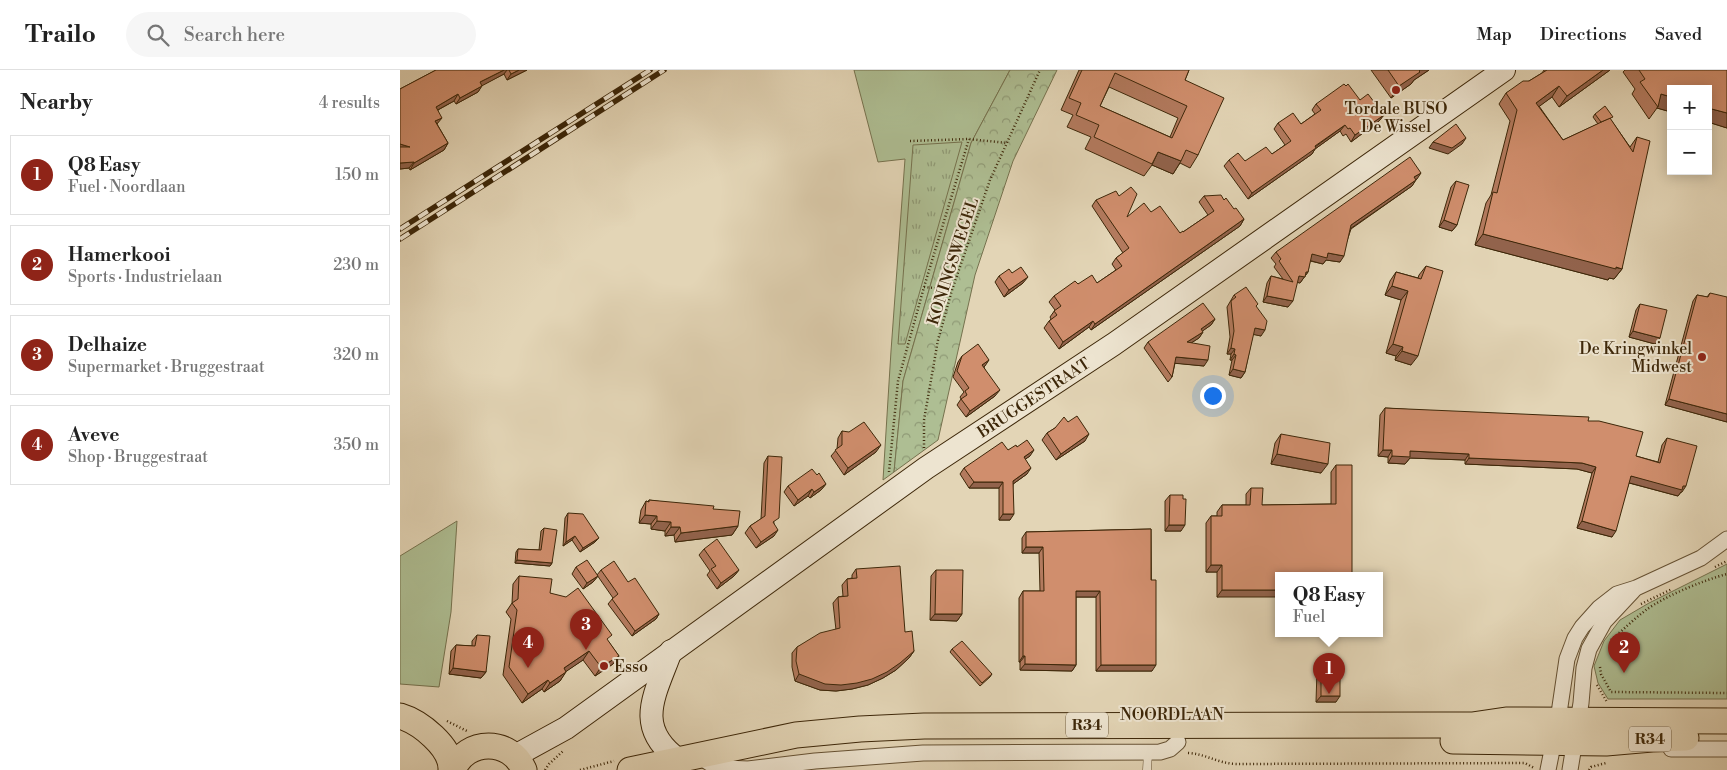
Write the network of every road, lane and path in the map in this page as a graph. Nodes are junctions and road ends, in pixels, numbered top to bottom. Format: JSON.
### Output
{"nodes":[{"id":1,"x":1040,"y":70,"type":"edge"},
{"id":2,"x":1504,"y":70,"type":"edge"},
{"id":3,"x":969,"y":139,"type":"junction"},
{"id":4,"x":910,"y":141,"type":"dead end"},
{"id":5,"x":1007,"y":143,"type":"junction"},
{"id":6,"x":924,"y":287,"type":"junction"},
{"id":7,"x":952,"y":290,"type":"junction"},
{"id":8,"x":926,"y":468,"type":"junction"},
{"id":9,"x":886,"y":496,"type":"junction"},
{"id":10,"x":1727,"y":539,"type":"edge"},
{"id":11,"x":1727,"y":561,"type":"edge"},
{"id":12,"x":1713,"y":568,"type":"dead end"},
{"id":13,"x":1727,"y":574,"type":"edge"},
{"id":14,"x":1678,"y":586,"type":"dead end"},
{"id":15,"x":1635,"y":607,"type":"dead end"},
{"id":16,"x":1611,"y":641,"type":"dead end"},
{"id":17,"x":671,"y":651,"type":"junction"},
{"id":18,"x":1599,"y":664,"type":"dead end"},
{"id":19,"x":1595,"y":681,"type":"dead end"},
{"id":20,"x":1727,"y":693,"type":"edge"},
{"id":21,"x":1608,"y":703,"type":"dead end"},
{"id":22,"x":410,"y":720,"type":"edge"},
{"id":23,"x":1727,"y":721,"type":"edge"},
{"id":24,"x":1566,"y":731,"type":"junction"},
{"id":25,"x":1727,"y":738,"type":"edge"},
{"id":26,"x":1621,"y":742,"type":"junction"},
{"id":27,"x":1174,"y":745,"type":"junction"},
{"id":28,"x":478,"y":747,"type":"junction"},
{"id":29,"x":1727,"y":749,"type":"edge"},
{"id":30,"x":1148,"y":752,"type":"junction"},
{"id":31,"x":691,"y":760,"type":"junction"},
{"id":32,"x":523,"y":765,"type":"edge"},
{"id":33,"x":1529,"y":766,"type":"dead end"},
{"id":34,"x":1593,"y":767,"type":"dead end"},
{"id":35,"x":452,"y":770,"type":"edge"},
{"id":36,"x":630,"y":770,"type":"edge"},
{"id":37,"x":1147,"y":770,"type":"edge"},
{"id":38,"x":1548,"y":770,"type":"edge"},
{"id":39,"x":1570,"y":770,"type":"edge"},
{"id":40,"x":1589,"y":770,"type":"edge"}],
"edges":[{"from":1,"to":5,"type":"path","name":"KONINGSWEGEL"},
{"from":2,"to":8,"type":"street","name":"BRUGGESTRAAT"},
{"from":3,"to":4,"type":"path"},
{"from":3,"to":5,"type":"path"},
{"from":3,"to":6,"type":"path"},
{"from":5,"to":7,"type":"path","name":"KONINGSWEGEL"},
{"from":6,"to":7,"type":"path"},
{"from":6,"to":9,"type":"path"},
{"from":7,"to":8,"type":"path","name":"KONINGSWEGEL"},
{"from":8,"to":9,"type":"street","name":"BRUGGESTRAAT"},
{"from":9,"to":17,"type":"street","name":"BRUGGESTRAAT"},
{"from":10,"to":24,"type":"street"},
{"from":11,"to":12,"type":"path"},
{"from":13,"to":16,"type":"path"},
{"from":14,"to":15,"type":"path"},
{"from":17,"to":31,"type":"street"},
{"from":17,"to":32,"type":"street","name":"BRUGGESTRAAT"},
{"from":18,"to":20,"type":"path"},
{"from":19,"to":21,"type":"path"},
{"from":22,"to":28,"type":"main road"},
{"from":22,"to":35,"type":"main road"},
{"from":23,"to":24,"type":"main road","name":"NOORDLAAN","number":"R34"},
{"from":24,"to":26,"type":"main road","name":"NOORDLAAN","number":"R34"},
{"from":24,"to":27,"type":"main road","name":"NOORDLAAN","number":"R34"},
{"from":24,"to":31,"type":"main road","name":"NOORDLAAN","number":"R34"},
{"from":24,"to":38,"type":"street"},
{"from":24,"to":39,"type":"street"},
{"from":25,"to":26,"type":"main road","name":"NOORDLAAN","number":"R34"},
{"from":26,"to":29,"type":"street","name":"NOORDLAAN"},
{"from":27,"to":30,"type":"street","name":"NOORDLAAN"},
{"from":27,"to":31,"type":"main road","name":"NOORDLAAN","number":"R34"},
{"from":27,"to":33,"type":"path"},
{"from":28,"to":32,"type":"main road"},
{"from":28,"to":35,"type":"main road"},
{"from":30,"to":31,"type":"street","name":"NOORDLAAN"},
{"from":30,"to":37,"type":"lane"},
{"from":31,"to":36,"type":"main road","name":"NOORDLAAN","number":"R34"},
{"from":34,"to":40,"type":"path"}]}
